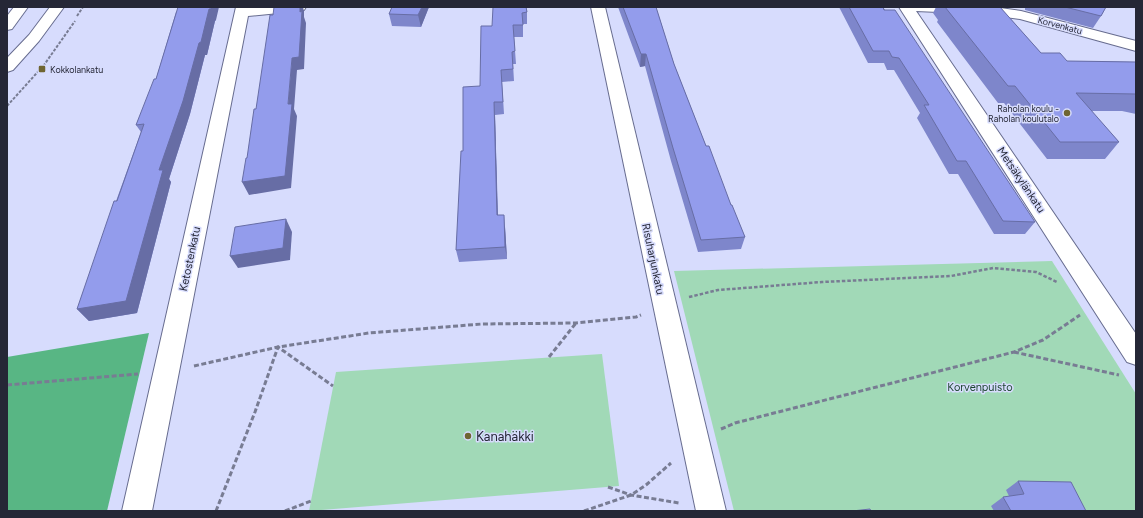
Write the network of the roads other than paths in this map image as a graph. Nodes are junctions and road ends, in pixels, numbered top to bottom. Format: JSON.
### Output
{"nodes":[{"id":1,"x":21,"y":7,"type":"edge"},
{"id":2,"x":57,"y":7,"type":"edge"},
{"id":3,"x":299,"y":7,"type":"edge"},
{"id":4,"x":598,"y":7,"type":"edge"},
{"id":5,"x":906,"y":7,"type":"edge"},
{"id":6,"x":911,"y":7,"type":"edge"},
{"id":7,"x":243,"y":10,"type":"edge"},
{"id":8,"x":7,"y":26,"type":"edge"},
{"id":9,"x":1136,"y":46,"type":"edge"},
{"id":10,"x":7,"y":68,"type":"edge"},
{"id":11,"x":1136,"y":354,"type":"edge"},
{"id":12,"x":711,"y":510,"type":"edge"},
{"id":13,"x":137,"y":511,"type":"edge"}],
"edges":[{"from":1,"to":8,"type":"street"},
{"from":2,"to":10,"type":"street"},
{"from":3,"to":7,"type":"street"},
{"from":4,"to":12,"type":"street","name":"Risuharjunkatu"},
{"from":5,"to":11,"type":"street","name":"Metsäkylänkatu"},
{"from":6,"to":9,"type":"street","name":"Korvenkatu"},
{"from":7,"to":13,"type":"street","name":"Ketostenkatu"}]}
